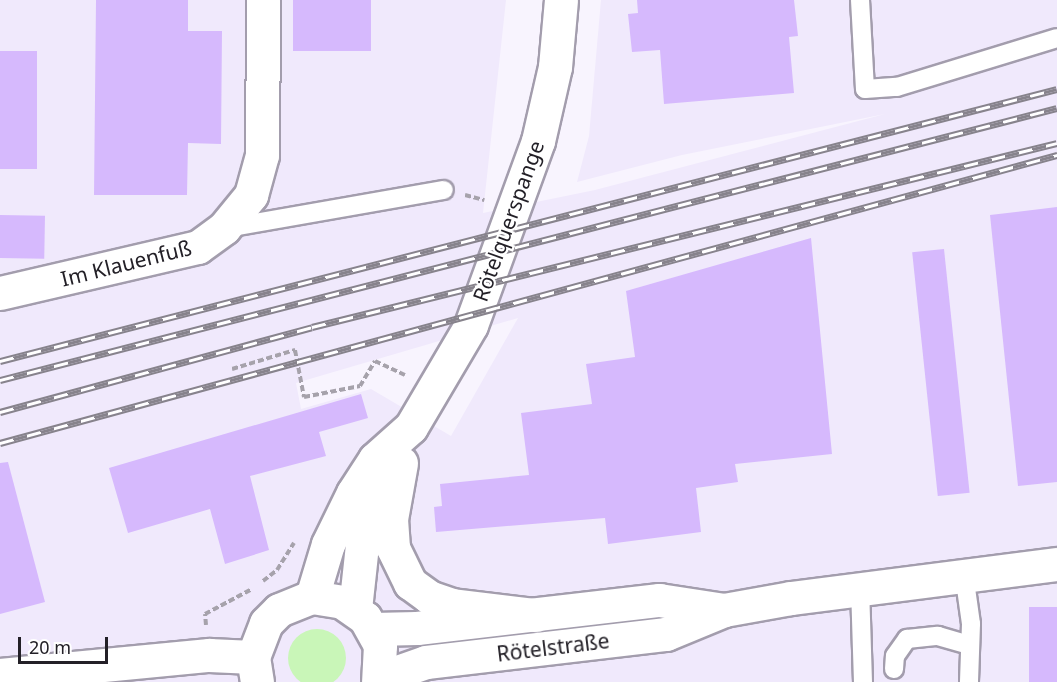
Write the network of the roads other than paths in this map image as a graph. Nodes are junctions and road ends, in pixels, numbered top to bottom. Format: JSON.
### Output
{"nodes":[{"id":1,"x":263,"y":0,"type":"edge"},
{"id":2,"x":561,"y":0,"type":"edge"},
{"id":3,"x":860,"y":0,"type":"edge"},
{"id":4,"x":1057,"y":38,"type":"edge"},
{"id":5,"x":444,"y":190,"type":"road end"},
{"id":6,"x":224,"y":228,"type":"junction"},
{"id":7,"x":0,"y":294,"type":"edge"},
{"id":8,"x":411,"y":427,"type":"junction"},
{"id":9,"x":401,"y":463,"type":"junction"},
{"id":10,"x":1057,"y":564,"type":"edge"},
{"id":11,"x":964,"y":574,"type":"junction"},
{"id":12,"x":860,"y":587,"type":"junction"},
{"id":13,"x":312,"y":597,"type":"junction"},
{"id":14,"x":724,"y":610,"type":"junction"},
{"id":15,"x":535,"y":615,"type":"junction"},
{"id":16,"x":364,"y":619,"type":"junction"},
{"id":17,"x":969,"y":645,"type":"junction"},
{"id":18,"x":894,"y":669,"type":"dead end"},
{"id":19,"x":255,"y":670,"type":"edge"},
{"id":20,"x":129,"y":672,"type":"edge"},
{"id":21,"x":0,"y":675,"type":"edge"},
{"id":22,"x":379,"y":680,"type":"edge"},
{"id":23,"x":863,"y":682,"type":"edge"},
{"id":24,"x":969,"y":682,"type":"edge"}],
"edges":[{"from":1,"to":6,"type":"street","name":"Im Klauenfuß"},
{"from":2,"to":8,"type":"street","name":"Rötelquerspange"},
{"from":3,"to":4,"type":"lane"},
{"from":5,"to":6,"type":"lane"},
{"from":6,"to":7,"type":"street","name":"Im Klauenfuß"},
{"from":8,"to":9,"type":"street","name":"Rötelquerspange"},
{"from":8,"to":13,"type":"street","name":"Rötelquerspange"},
{"from":9,"to":15,"type":"street"},
{"from":9,"to":16,"type":"street","name":"Rötelquerspange"},
{"from":10,"to":11,"type":"street","name":"Rötelstraße"},
{"from":11,"to":12,"type":"street","name":"Rötelstraße"},
{"from":11,"to":17,"type":"lane"},
{"from":12,"to":14,"type":"street","name":"Rötelstraße"},
{"from":12,"to":23,"type":"lane"},
{"from":13,"to":16,"type":"street"},
{"from":13,"to":19,"type":"street"},
{"from":14,"to":15,"type":"street","name":"Rötelstraße"},
{"from":14,"to":22,"type":"street","name":"Rötelstraße"},
{"from":15,"to":16,"type":"street","name":"Rötelstraße"},
{"from":16,"to":22,"type":"street"},
{"from":17,"to":18,"type":"lane"},
{"from":17,"to":24,"type":"lane"},
{"from":19,"to":20,"type":"street"},
{"from":20,"to":21,"type":"street"}]}
